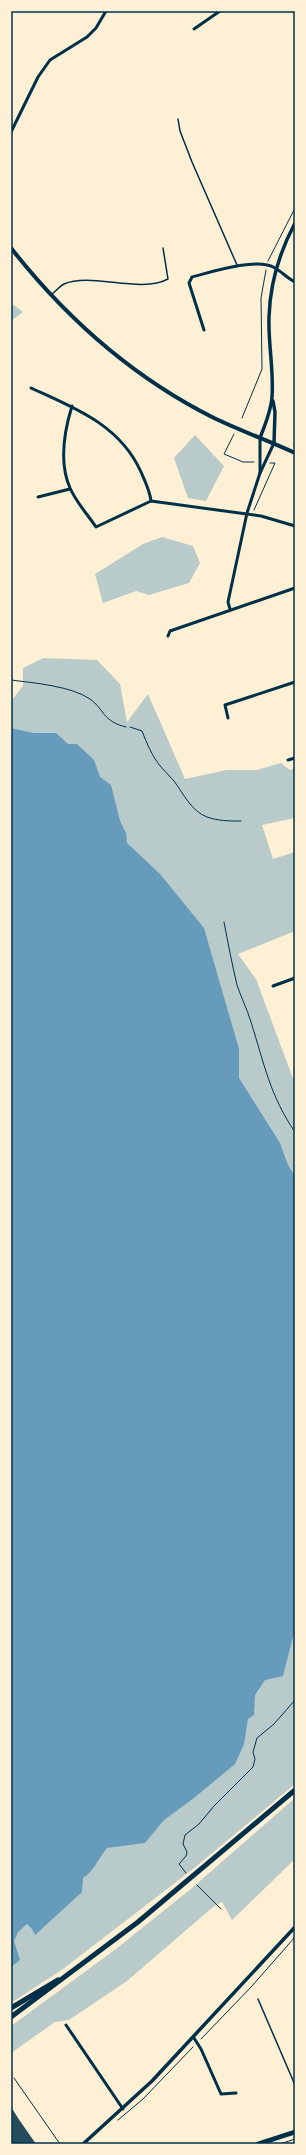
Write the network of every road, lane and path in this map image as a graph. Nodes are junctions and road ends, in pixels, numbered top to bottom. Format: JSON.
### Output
{"nodes":[{"id":1,"x":106,"y":11,"type":"edge"},
{"id":2,"x":220,"y":11,"type":"edge"},
{"id":3,"x":194,"y":29,"type":"dead end"},
{"id":4,"x":178,"y":118,"type":"dead end"},
{"id":5,"x":11,"y":132,"type":"edge"},
{"id":6,"x":295,"y":223,"type":"edge"},
{"id":7,"x":163,"y":248,"type":"dead end"},
{"id":8,"x":12,"y":251,"type":"edge"},
{"id":9,"x":237,"y":265,"type":"junction"},
{"id":10,"x":276,"y":268,"type":"junction"},
{"id":11,"x":295,"y":282,"type":"edge"},
{"id":12,"x":51,"y":295,"type":"junction"},
{"id":13,"x":204,"y":330,"type":"dead end"},
{"id":14,"x":31,"y":388,"type":"dead end"},
{"id":15,"x":272,"y":398,"type":"junction"},
{"id":16,"x":72,"y":406,"type":"junction"},
{"id":17,"x":234,"y":434,"type":"dead end"},
{"id":18,"x":260,"y":438,"type":"junction"},
{"id":19,"x":274,"y":443,"type":"junction"},
{"id":20,"x":295,"y":454,"type":"edge"},
{"id":21,"x":260,"y":462,"type":"junction"},
{"id":22,"x":266,"y":462,"type":"junction"},
{"id":23,"x":260,"y":473,"type":"junction"},
{"id":24,"x":70,"y":489,"type":"junction"},
{"id":25,"x":38,"y":497,"type":"dead end"},
{"id":26,"x":151,"y":501,"type":"junction"},
{"id":27,"x":260,"y":512,"type":"dead end"},
{"id":28,"x":247,"y":514,"type":"junction"},
{"id":29,"x":295,"y":526,"type":"edge"},
{"id":30,"x":295,"y":588,"type":"edge"},
{"id":31,"x":230,"y":609,"type":"junction"},
{"id":32,"x":168,"y":636,"type":"dead end"},
{"id":33,"x":11,"y":680,"type":"edge"},
{"id":34,"x":295,"y":682,"type":"edge"},
{"id":35,"x":228,"y":718,"type":"dead end"},
{"id":36,"x":126,"y":727,"type":"dead end"},
{"id":37,"x":130,"y":727,"type":"dead end"},
{"id":38,"x":295,"y":758,"type":"edge"},
{"id":39,"x":288,"y":760,"type":"dead end"},
{"id":40,"x":241,"y":821,"type":"dead end"},
{"id":41,"x":224,"y":922,"type":"dead end"},
{"id":42,"x":295,"y":978,"type":"edge"},
{"id":43,"x":273,"y":986,"type":"dead end"},
{"id":44,"x":295,"y":1132,"type":"edge"},
{"id":45,"x":295,"y":1700,"type":"edge"},
{"id":46,"x":295,"y":1790,"type":"edge"},
{"id":47,"x":186,"y":1873,"type":"dead end"},
{"id":48,"x":197,"y":1885,"type":"dead end"},
{"id":49,"x":221,"y":1909,"type":"dead end"},
{"id":50,"x":295,"y":1927,"type":"edge"},
{"id":51,"x":295,"y":1937,"type":"edge"},
{"id":52,"x":89,"y":1960,"type":"junction"},
{"id":53,"x":258,"y":1999,"type":"dead end"},
{"id":54,"x":11,"y":2008,"type":"edge"},
{"id":55,"x":11,"y":2017,"type":"edge"},
{"id":56,"x":66,"y":2025,"type":"dead end"},
{"id":57,"x":194,"y":2038,"type":"junction"},
{"id":58,"x":198,"y":2042,"type":"junction"},
{"id":59,"x":14,"y":2078,"type":"dead end"},
{"id":60,"x":295,"y":2085,"type":"edge"},
{"id":61,"x":236,"y":2093,"type":"dead end"},
{"id":62,"x":123,"y":2109,"type":"junction"},
{"id":63,"x":113,"y":2123,"type":"dead end"},
{"id":64,"x":295,"y":2132,"type":"edge"},
{"id":65,"x":295,"y":2139,"type":"edge"},
{"id":66,"x":60,"y":2144,"type":"edge"},
{"id":67,"x":83,"y":2144,"type":"edge"},
{"id":68,"x":258,"y":2144,"type":"edge"},
{"id":69,"x":280,"y":2144,"type":"edge"}],
"edges":[{"from":1,"to":5,"type":"street"},
{"from":2,"to":3,"type":"street"},
{"from":4,"to":9,"type":"lane"},
{"from":6,"to":10,"type":"street"},
{"from":7,"to":12,"type":"lane"},
{"from":8,"to":12,"type":"main road"},
{"from":9,"to":10,"type":"street"},
{"from":9,"to":13,"type":"street"},
{"from":10,"to":11,"type":"street"},
{"from":10,"to":15,"type":"street"},
{"from":12,"to":18,"type":"main road"},
{"from":14,"to":16,"type":"street"},
{"from":15,"to":18,"type":"street"},
{"from":15,"to":19,"type":"street"},
{"from":16,"to":24,"type":"street"},
{"from":16,"to":26,"type":"street"},
{"from":17,"to":21,"type":"path"},
{"from":18,"to":19,"type":"main road"},
{"from":18,"to":21,"type":"street"},
{"from":19,"to":20,"type":"main road"},
{"from":19,"to":22,"type":"street"},
{"from":21,"to":23,"type":"street"},
{"from":22,"to":23,"type":"street"},
{"from":22,"to":27,"type":"path"},
{"from":23,"to":28,"type":"street"},
{"from":24,"to":25,"type":"street"},
{"from":24,"to":26,"type":"street"},
{"from":26,"to":28,"type":"street"},
{"from":28,"to":29,"type":"street"},
{"from":28,"to":31,"type":"street"},
{"from":30,"to":31,"type":"street"},
{"from":31,"to":32,"type":"street"},
{"from":33,"to":36,"type":"path"},
{"from":34,"to":35,"type":"street"},
{"from":37,"to":40,"type":"path"},
{"from":38,"to":39,"type":"street"},
{"from":41,"to":44,"type":"path"},
{"from":42,"to":43,"type":"street"},
{"from":45,"to":47,"type":"path"},
{"from":46,"to":52,"type":"highway"},
{"from":48,"to":49,"type":"path"},
{"from":50,"to":57,"type":"street"},
{"from":51,"to":58,"type":"path"},
{"from":52,"to":54,"type":"highway"},
{"from":52,"to":55,"type":"highway"},
{"from":53,"to":60,"type":"lane"},
{"from":56,"to":62,"type":"street"},
{"from":57,"to":58,"type":"street"},
{"from":57,"to":62,"type":"street"},
{"from":58,"to":61,"type":"street"},
{"from":58,"to":63,"type":"path"},
{"from":59,"to":66,"type":"path"},
{"from":62,"to":67,"type":"street"},
{"from":64,"to":68,"type":"main road"},
{"from":65,"to":69,"type":"path"}]}
